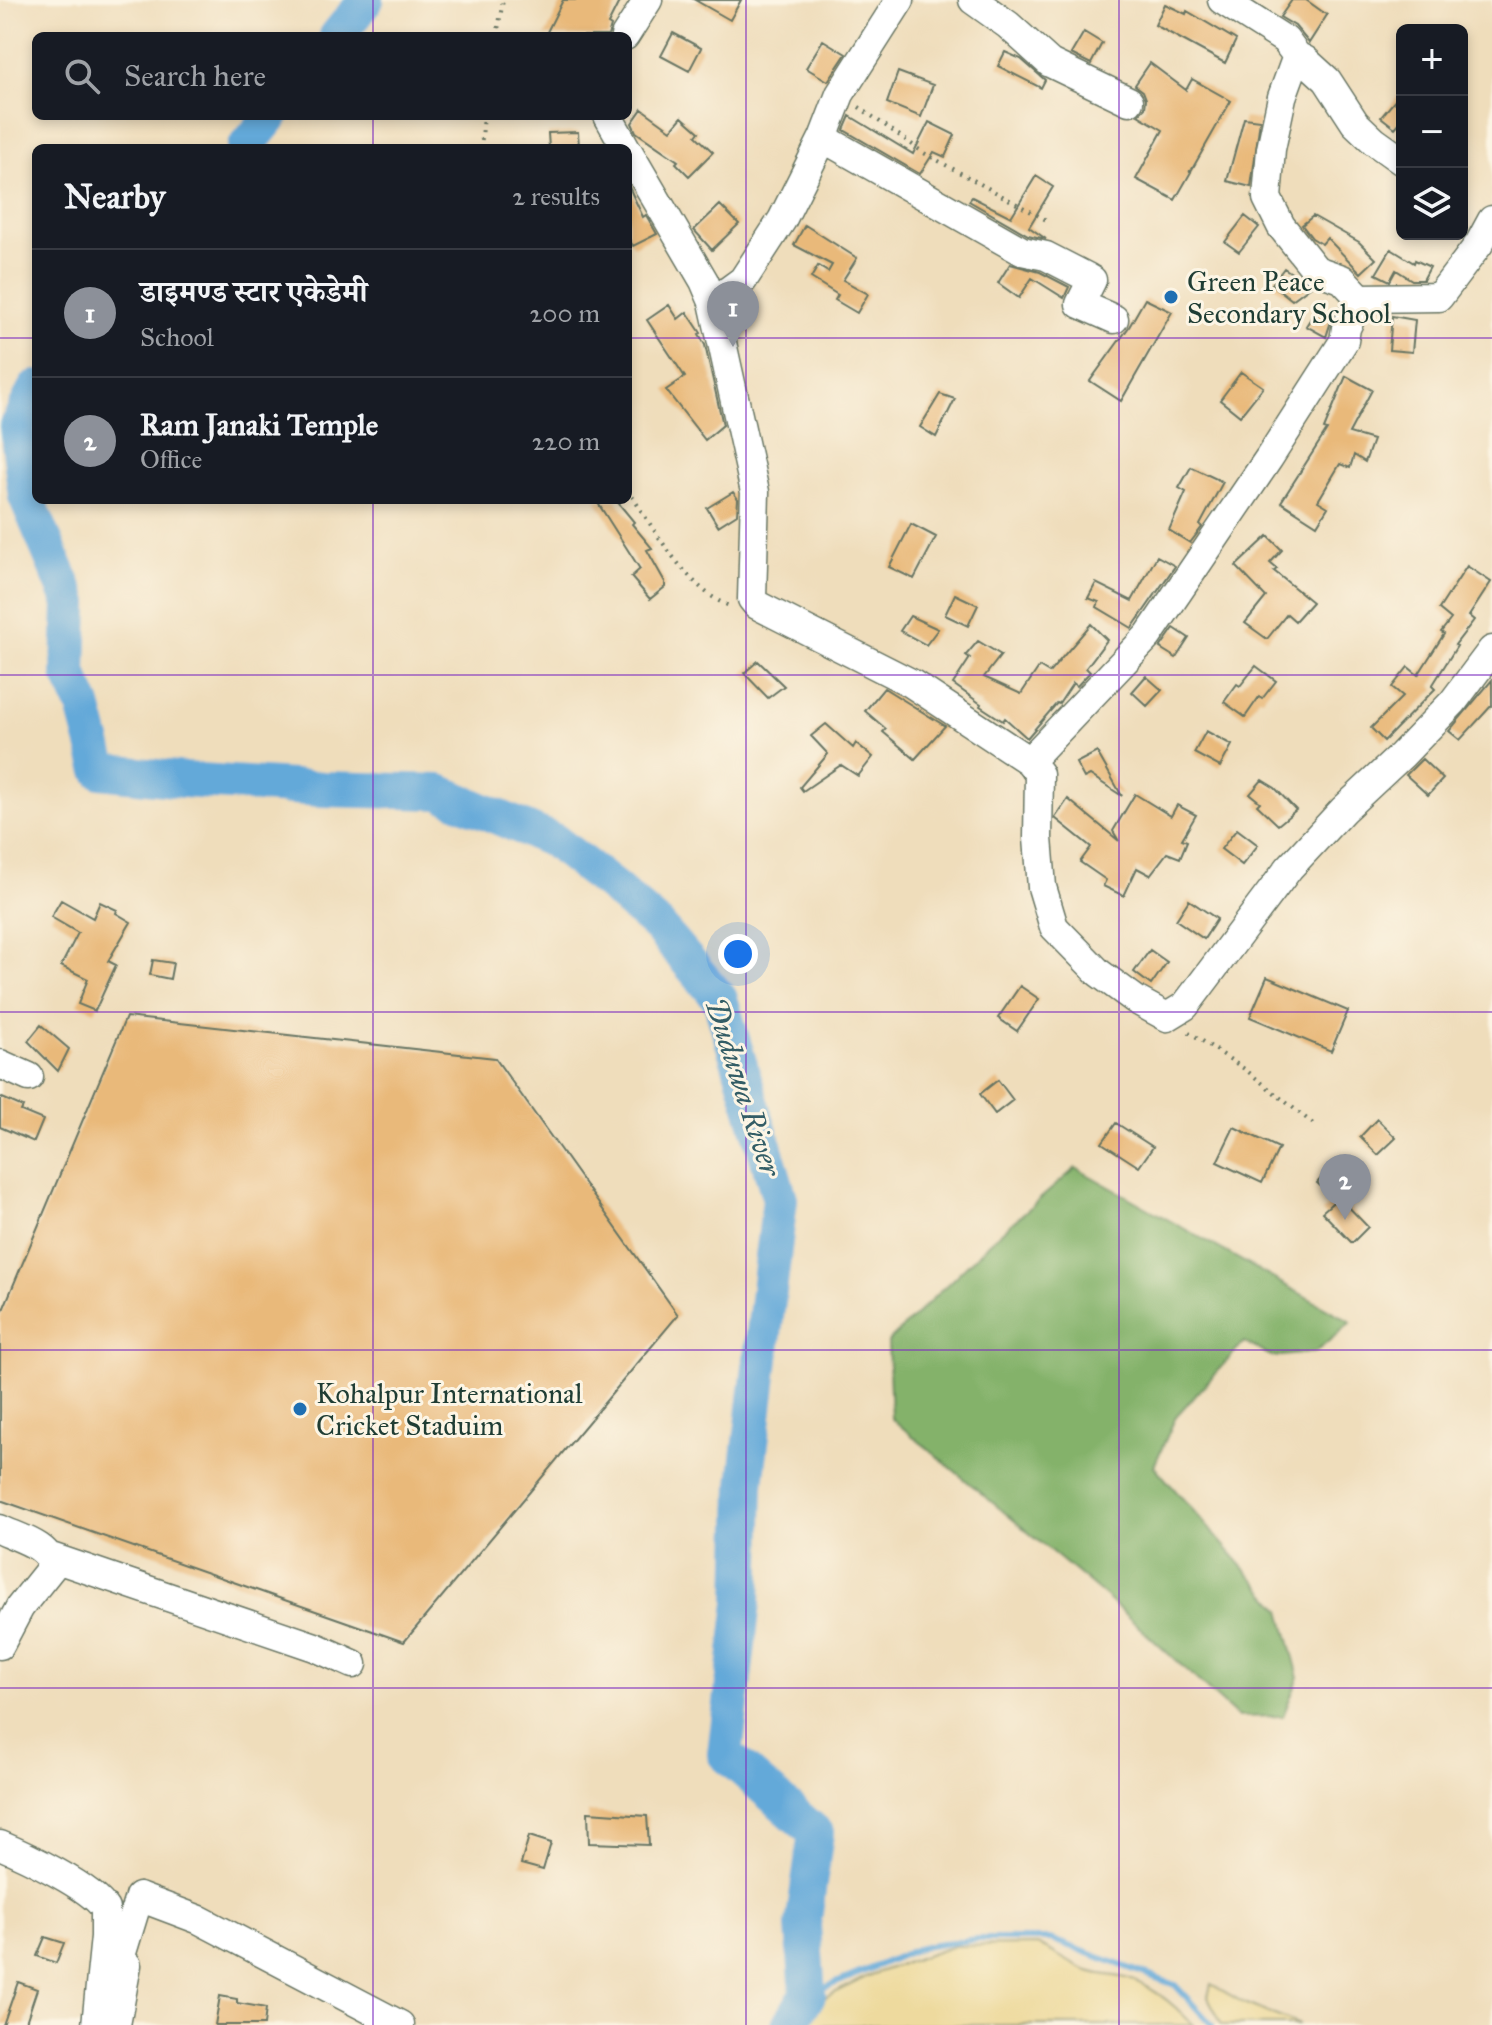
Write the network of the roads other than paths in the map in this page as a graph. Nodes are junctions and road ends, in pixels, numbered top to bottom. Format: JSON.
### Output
{"nodes":[{"id":1,"x":648,"y":0,"type":"edge"},
{"id":2,"x":900,"y":0,"type":"edge"},
{"id":3,"x":973,"y":0,"type":"edge"},
{"id":4,"x":1222,"y":0,"type":"edge"},
{"id":5,"x":628,"y":32,"type":"edge"},
{"id":6,"x":1297,"y":56,"type":"junction"},
{"id":7,"x":1129,"y":101,"type":"dead end"},
{"id":8,"x":610,"y":120,"type":"edge"},
{"id":9,"x":823,"y":138,"type":"junction"},
{"id":10,"x":624,"y":144,"type":"edge"},
{"id":11,"x":1396,"y":157,"type":"edge"},
{"id":12,"x":632,"y":158,"type":"edge"},
{"id":13,"x":1478,"y":231,"type":"edge"},
{"id":14,"x":1360,"y":298,"type":"junction"},
{"id":15,"x":713,"y":302,"type":"junction"},
{"id":16,"x":1114,"y":319,"type":"dead end"},
{"id":17,"x":1492,"y":650,"type":"edge"},
{"id":18,"x":1029,"y":761,"type":"junction"},
{"id":19,"x":0,"y":1064,"type":"edge"},
{"id":20,"x":29,"y":1077,"type":"dead end"},
{"id":21,"x":0,"y":1529,"type":"edge"},
{"id":22,"x":51,"y":1557,"type":"junction"},
{"id":23,"x":0,"y":1645,"type":"edge"},
{"id":24,"x":353,"y":1664,"type":"dead end"},
{"id":25,"x":0,"y":1845,"type":"edge"},
{"id":26,"x":139,"y":1897,"type":"junction"},
{"id":27,"x":98,"y":2025,"type":"edge"},
{"id":28,"x":116,"y":2025,"type":"edge"},
{"id":29,"x":400,"y":2025,"type":"edge"}],
"edges":[{"from":1,"to":5,"type":"street"},
{"from":2,"to":9,"type":"street"},
{"from":3,"to":7,"type":"street"},
{"from":4,"to":6,"type":"street"},
{"from":6,"to":11,"type":"street"},
{"from":6,"to":14,"type":"street"},
{"from":8,"to":10,"type":"street"},
{"from":9,"to":15,"type":"street"},
{"from":9,"to":16,"type":"street"},
{"from":12,"to":15,"type":"street"},
{"from":13,"to":14,"type":"street"},
{"from":14,"to":18,"type":"street"},
{"from":15,"to":18,"type":"street"},
{"from":17,"to":18,"type":"street"},
{"from":19,"to":20,"type":"street"},
{"from":21,"to":22,"type":"street"},
{"from":22,"to":23,"type":"street"},
{"from":22,"to":24,"type":"street"},
{"from":25,"to":27,"type":"street"},
{"from":26,"to":27,"type":"street"},
{"from":26,"to":28,"type":"street"},
{"from":26,"to":29,"type":"street"}]}
